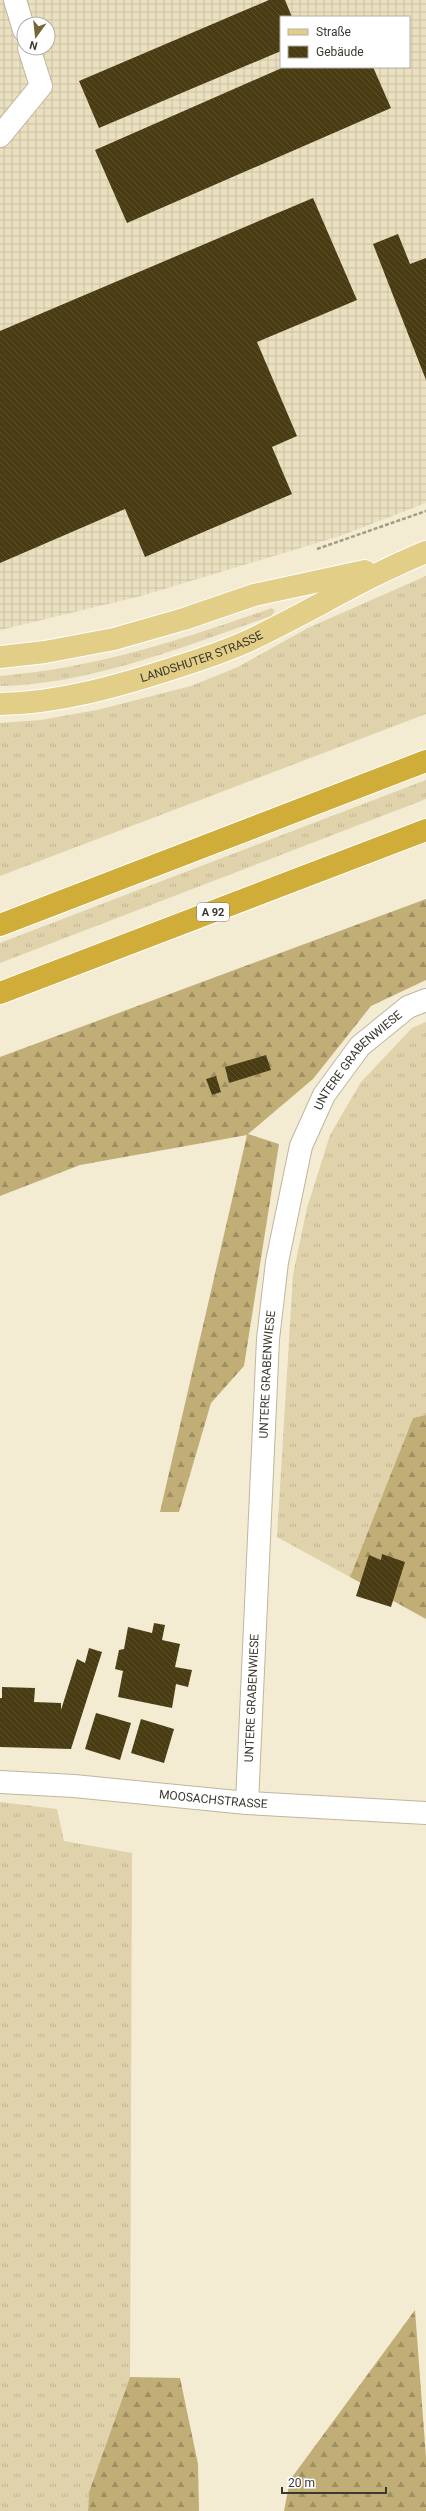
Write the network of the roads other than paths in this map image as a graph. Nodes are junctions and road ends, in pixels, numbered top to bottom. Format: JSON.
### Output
{"nodes":[{"id":1,"x":15,"y":0,"type":"edge"},
{"id":2,"x":20,"y":16,"type":"edge"},
{"id":3,"x":32,"y":56,"type":"edge"},
{"id":4,"x":0,"y":136,"type":"edge"},
{"id":5,"x":426,"y":552,"type":"edge"},
{"id":6,"x":387,"y":567,"type":"junction"},
{"id":7,"x":0,"y":656,"type":"edge"},
{"id":8,"x":0,"y":704,"type":"edge"},
{"id":9,"x":426,"y":761,"type":"edge"},
{"id":10,"x":426,"y":830,"type":"edge"},
{"id":11,"x":0,"y":925,"type":"edge"},
{"id":12,"x":0,"y":993,"type":"edge"},
{"id":13,"x":426,"y":1000,"type":"edge"},
{"id":14,"x":0,"y":1782,"type":"edge"},
{"id":15,"x":247,"y":1803,"type":"junction"},
{"id":16,"x":426,"y":1813,"type":"edge"}],
"edges":[{"from":1,"to":2,"type":"street"},
{"from":3,"to":4,"type":"street"},
{"from":5,"to":6,"type":"main road","name":"LANDSHUTER STRASSE"},
{"from":6,"to":7,"type":"main road","name":"LANDSHUTER STRASSE"},
{"from":6,"to":8,"type":"main road","name":"LANDSHUTER STRASSE"},
{"from":9,"to":11,"type":"highway"},
{"from":10,"to":12,"type":"highway","number":"A 92"},
{"from":13,"to":15,"type":"street","name":"UNTERE GRABENWIESE"},
{"from":14,"to":15,"type":"street","name":"MOOSACHSTRASSE"},
{"from":15,"to":16,"type":"street","name":"MOOSACHSTRASSE"}]}
